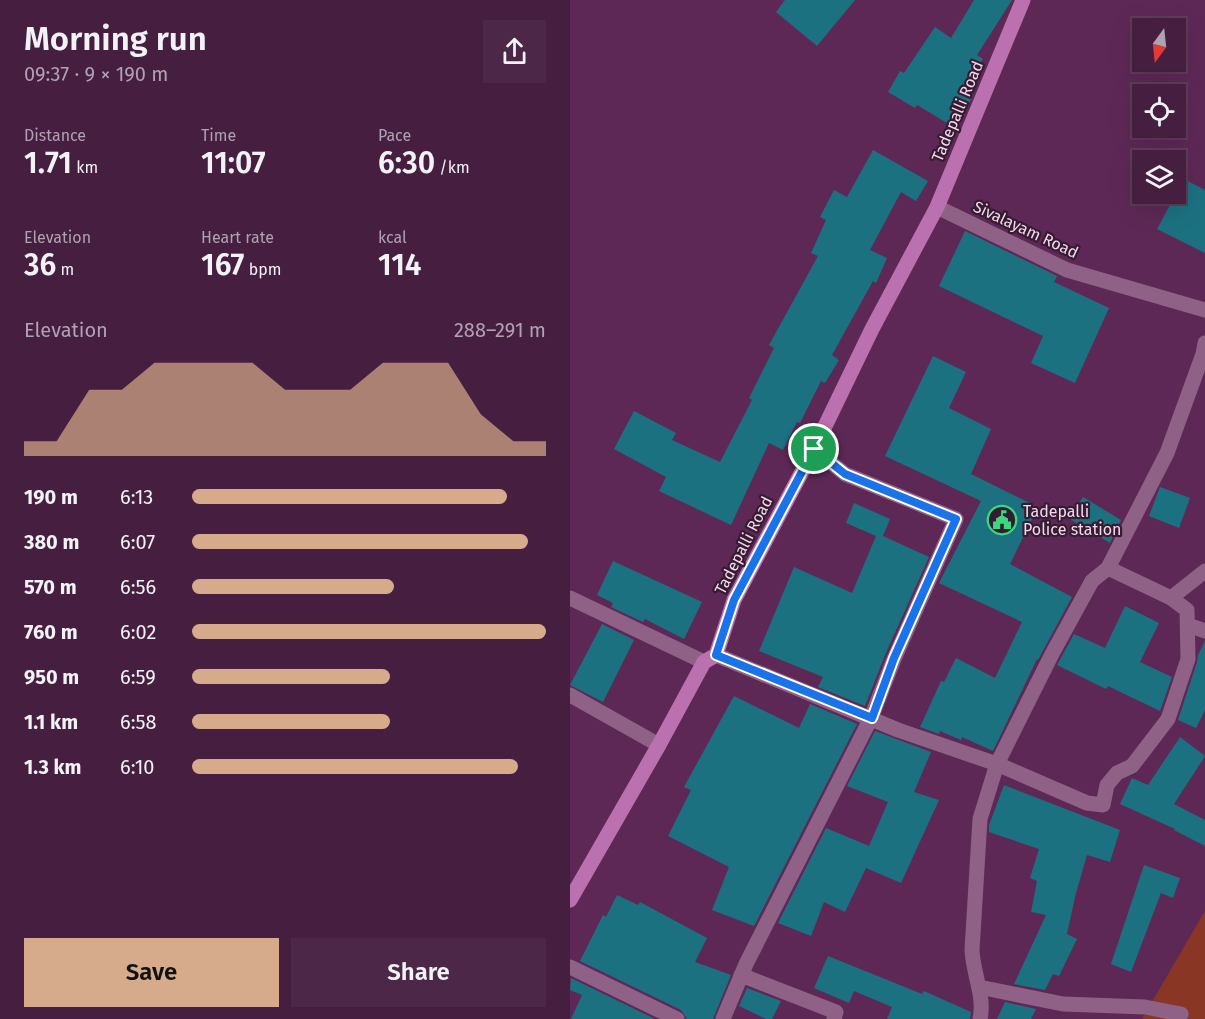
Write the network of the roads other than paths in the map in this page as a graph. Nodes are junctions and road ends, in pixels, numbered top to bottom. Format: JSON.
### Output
{"nodes":[{"id":1,"x":1023,"y":0,"type":"edge"},
{"id":2,"x":937,"y":207,"type":"junction"},
{"id":3,"x":1205,"y":310,"type":"edge"},
{"id":4,"x":1205,"y":343,"type":"edge"},
{"id":5,"x":814,"y":449,"type":"junction"},
{"id":6,"x":1108,"y":568,"type":"junction"},
{"id":7,"x":1205,"y":571,"type":"edge"},
{"id":8,"x":570,"y":598,"type":"edge"},
{"id":9,"x":1171,"y":598,"type":"junction"},
{"id":10,"x":1188,"y":625,"type":"junction"},
{"id":11,"x":1205,"y":631,"type":"edge"},
{"id":12,"x":710,"y":659,"type":"junction"},
{"id":13,"x":570,"y":695,"type":"edge"},
{"id":14,"x":872,"y":718,"type":"junction"},
{"id":15,"x":659,"y":745,"type":"junction"},
{"id":16,"x":997,"y":764,"type":"junction"},
{"id":17,"x":570,"y":900,"type":"edge"},
{"id":18,"x":570,"y":968,"type":"edge"},
{"id":19,"x":741,"y":975,"type":"junction"},
{"id":20,"x":979,"y":987,"type":"junction"},
{"id":21,"x":1181,"y":1014,"type":"dead end"},
{"id":22,"x":677,"y":1019,"type":"edge"},
{"id":23,"x":723,"y":1019,"type":"edge"},
{"id":24,"x":834,"y":1019,"type":"edge"},
{"id":25,"x":980,"y":1019,"type":"edge"}],
"edges":[{"from":1,"to":2,"type":"street","name":"Tadepalli Road"},
{"from":2,"to":3,"type":"street","name":"Sivalayam Road"},
{"from":2,"to":5,"type":"street","name":"Tadepalli Road"},
{"from":4,"to":6,"type":"street"},
{"from":5,"to":12,"type":"street","name":"Tadepalli Road"},
{"from":5,"to":14,"type":"street"},
{"from":6,"to":9,"type":"street"},
{"from":6,"to":16,"type":"street"},
{"from":7,"to":9,"type":"street"},
{"from":8,"to":12,"type":"street"},
{"from":9,"to":10,"type":"street"},
{"from":10,"to":11,"type":"street"},
{"from":10,"to":16,"type":"street"},
{"from":12,"to":14,"type":"street"},
{"from":12,"to":15,"type":"street","name":"Tadepalli Road"},
{"from":13,"to":15,"type":"street"},
{"from":14,"to":16,"type":"street"},
{"from":14,"to":19,"type":"street"},
{"from":15,"to":17,"type":"street","name":"Tadepalli Road"},
{"from":16,"to":20,"type":"street"},
{"from":18,"to":22,"type":"street"},
{"from":19,"to":23,"type":"street"},
{"from":19,"to":24,"type":"street"},
{"from":20,"to":21,"type":"street"},
{"from":20,"to":25,"type":"street"}]}
